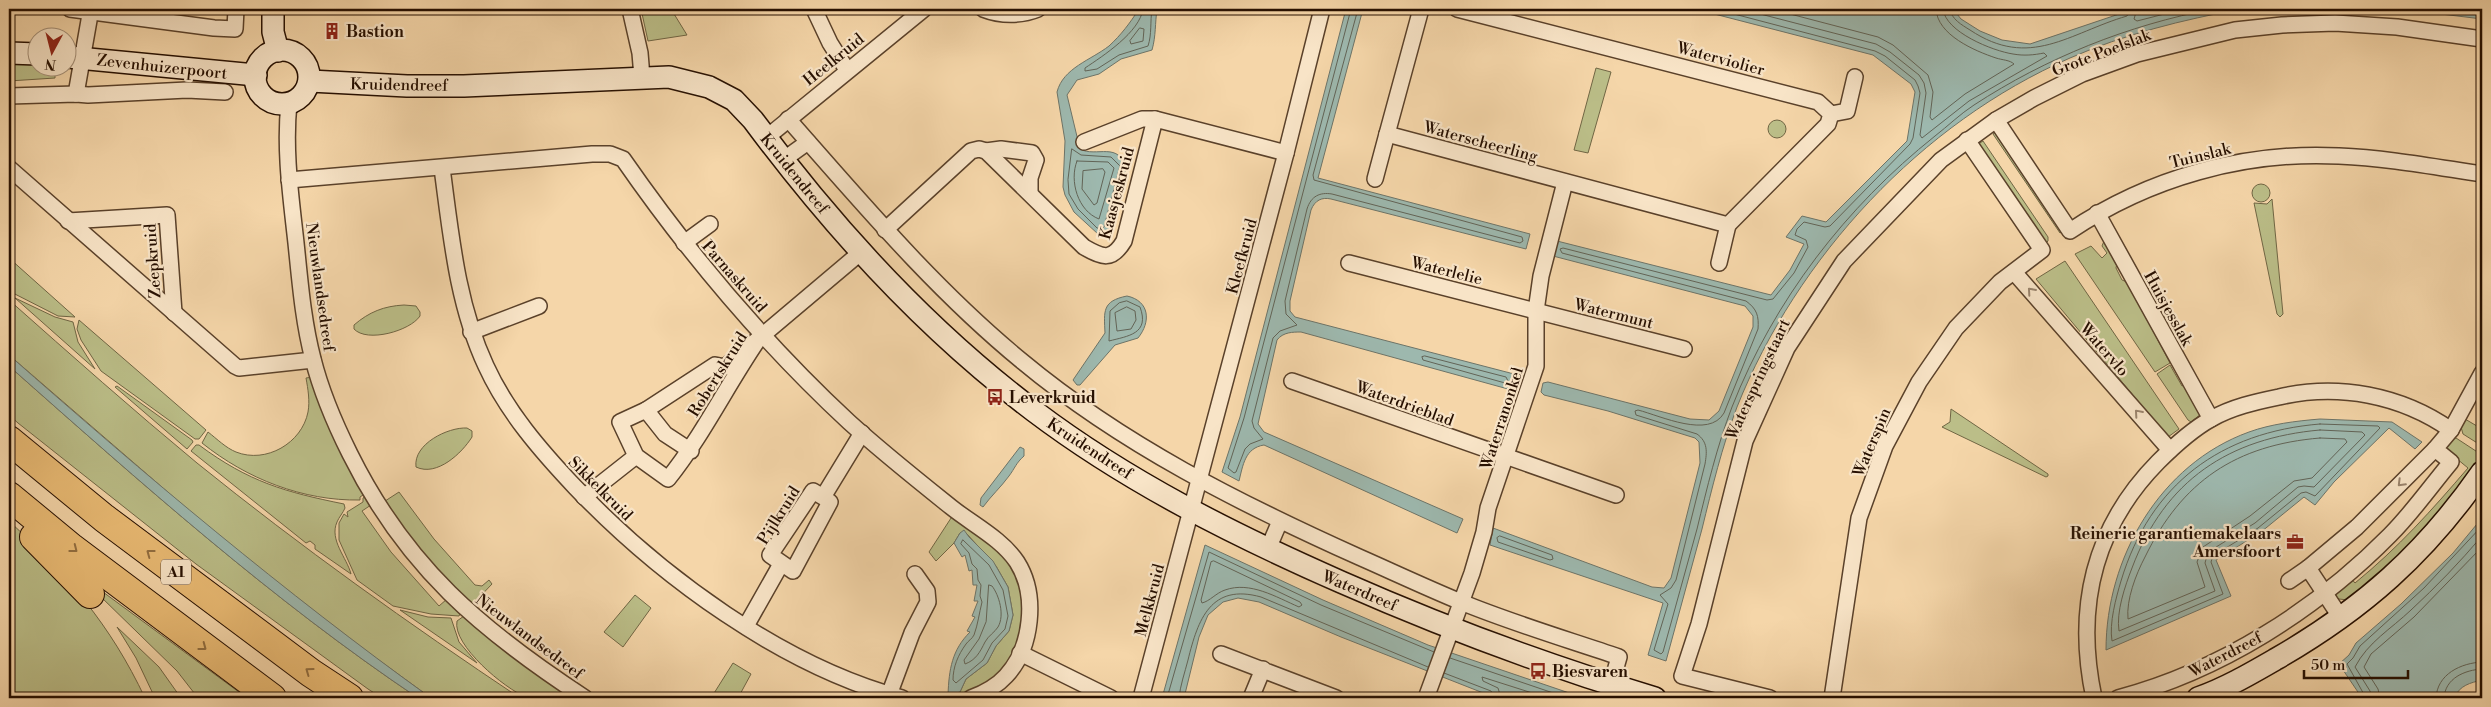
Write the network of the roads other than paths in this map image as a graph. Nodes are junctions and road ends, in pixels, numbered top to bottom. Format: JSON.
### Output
{"nodes":[{"id":1,"x":70,"y":9,"type":"edge"},
{"id":2,"x":236,"y":9,"type":"edge"},
{"id":3,"x":273,"y":9,"type":"edge"},
{"id":4,"x":630,"y":9,"type":"edge"},
{"id":5,"x":814,"y":9,"type":"edge"},
{"id":6,"x":924,"y":9,"type":"edge"},
{"id":7,"x":983,"y":9,"type":"edge"},
{"id":8,"x":1038,"y":9,"type":"edge"},
{"id":9,"x":1322,"y":9,"type":"edge"},
{"id":10,"x":1421,"y":9,"type":"edge"},
{"id":11,"x":1457,"y":9,"type":"edge"},
{"id":12,"x":91,"y":11,"type":"edge"},
{"id":13,"x":2482,"y":39,"type":"edge"},
{"id":14,"x":276,"y":41,"type":"junction"},
{"id":15,"x":78,"y":51,"type":"edge"},
{"id":16,"x":9,"y":53,"type":"edge"},
{"id":17,"x":28,"y":54,"type":"edge"},
{"id":18,"x":78,"y":57,"type":"edge"},
{"id":19,"x":846,"y":70,"type":"junction"},
{"id":20,"x":256,"y":75,"type":"junction"},
{"id":21,"x":642,"y":77,"type":"junction"},
{"id":22,"x":1854,"y":77,"type":"dead end"},
{"id":23,"x":76,"y":78,"type":"edge"},
{"id":24,"x":310,"y":81,"type":"junction"},
{"id":25,"x":225,"y":92,"type":"dead end"},
{"id":26,"x":76,"y":94,"type":"junction"},
{"id":27,"x":9,"y":96,"type":"edge"},
{"id":28,"x":289,"y":103,"type":"junction"},
{"id":29,"x":1831,"y":114,"type":"junction"},
{"id":30,"x":788,"y":119,"type":"junction"},
{"id":31,"x":1155,"y":119,"type":"junction"},
{"id":32,"x":1996,"y":120,"type":"junction"},
{"id":33,"x":1980,"y":131,"type":"joint"},
{"id":34,"x":1387,"y":134,"type":"junction"},
{"id":35,"x":766,"y":138,"type":"junction"},
{"id":36,"x":1967,"y":140,"type":"junction"},
{"id":37,"x":808,"y":142,"type":"junction"},
{"id":38,"x":1084,"y":142,"type":"dead end"},
{"id":39,"x":986,"y":151,"type":"junction"},
{"id":40,"x":1286,"y":153,"type":"junction"},
{"id":41,"x":783,"y":160,"type":"junction"},
{"id":42,"x":9,"y":168,"type":"edge"},
{"id":43,"x":442,"y":168,"type":"junction"},
{"id":44,"x":2482,"y":174,"type":"edge"},
{"id":45,"x":289,"y":180,"type":"junction"},
{"id":46,"x":1375,"y":180,"type":"dead end"},
{"id":47,"x":1565,"y":182,"type":"junction"},
{"id":48,"x":1030,"y":192,"type":"junction"},
{"id":49,"x":2097,"y":213,"type":"junction"},
{"id":50,"x":68,"y":221,"type":"junction"},
{"id":51,"x":710,"y":224,"type":"dead end"},
{"id":52,"x":1728,"y":225,"type":"junction"},
{"id":53,"x":885,"y":230,"type":"junction"},
{"id":54,"x":684,"y":243,"type":"junction"},
{"id":55,"x":860,"y":253,"type":"junction"},
{"id":56,"x":1349,"y":263,"type":"dead end"},
{"id":57,"x":1719,"y":263,"type":"dead end"},
{"id":58,"x":2014,"y":272,"type":"junction"},
{"id":59,"x":539,"y":306,"type":"dead end"},
{"id":60,"x":1536,"y":311,"type":"junction"},
{"id":61,"x":174,"y":313,"type":"junction"},
{"id":62,"x":471,"y":332,"type":"junction"},
{"id":63,"x":762,"y":334,"type":"junction"},
{"id":64,"x":1684,"y":349,"type":"dead end"},
{"id":65,"x":313,"y":360,"type":"junction"},
{"id":66,"x":2482,"y":373,"type":"edge"},
{"id":67,"x":1292,"y":381,"type":"dead end"},
{"id":68,"x":646,"y":410,"type":"junction"},
{"id":69,"x":2211,"y":419,"type":"junction"},
{"id":70,"x":2451,"y":430,"type":"junction"},
{"id":71,"x":862,"y":433,"type":"junction"},
{"id":72,"x":9,"y":440,"type":"edge"},
{"id":73,"x":2436,"y":449,"type":"junction"},
{"id":74,"x":2170,"y":450,"type":"junction"},
{"id":75,"x":690,"y":451,"type":"junction"},
{"id":76,"x":636,"y":456,"type":"junction"},
{"id":77,"x":1507,"y":457,"type":"junction"},
{"id":78,"x":2482,"y":472,"type":"edge"},
{"id":79,"x":1199,"y":480,"type":"junction"},
{"id":80,"x":9,"y":496,"type":"edge"},
{"id":81,"x":1616,"y":496,"type":"dead end"},
{"id":82,"x":584,"y":497,"type":"junction"},
{"id":83,"x":823,"y":497,"type":"junction"},
{"id":84,"x":1191,"y":511,"type":"junction"},
{"id":85,"x":9,"y":512,"type":"edge"},
{"id":86,"x":1280,"y":521,"type":"junction"},
{"id":87,"x":1268,"y":549,"type":"junction"},
{"id":88,"x":781,"y":564,"type":"junction"},
{"id":89,"x":2308,"y":568,"type":"junction"},
{"id":90,"x":915,"y":574,"type":"dead end"},
{"id":91,"x":2289,"y":581,"type":"dead end"},
{"id":92,"x":2323,"y":593,"type":"junction"},
{"id":93,"x":90,"y":594,"type":"dead end"},
{"id":94,"x":1462,"y":602,"type":"junction"},
{"id":95,"x":2342,"y":618,"type":"junction"},
{"id":96,"x":746,"y":626,"type":"junction"},
{"id":97,"x":1449,"y":638,"type":"junction"},
{"id":98,"x":1020,"y":653,"type":"junction"},
{"id":99,"x":1221,"y":654,"type":"dead end"},
{"id":100,"x":1263,"y":669,"type":"junction"},
{"id":101,"x":1611,"y":685,"type":"junction"},
{"id":102,"x":896,"y":697,"type":"edge"},
{"id":103,"x":272,"y":698,"type":"edge"},
{"id":104,"x":349,"y":698,"type":"edge"},
{"id":105,"x":585,"y":698,"type":"edge"},
{"id":106,"x":972,"y":698,"type":"edge"},
{"id":107,"x":1111,"y":698,"type":"edge"},
{"id":108,"x":1141,"y":698,"type":"edge"},
{"id":109,"x":1251,"y":698,"type":"edge"},
{"id":110,"x":1336,"y":698,"type":"edge"},
{"id":111,"x":1426,"y":698,"type":"edge"},
{"id":112,"x":1655,"y":698,"type":"edge"},
{"id":113,"x":1770,"y":698,"type":"edge"},
{"id":114,"x":1832,"y":698,"type":"edge"},
{"id":115,"x":2094,"y":698,"type":"edge"},
{"id":116,"x":2118,"y":698,"type":"edge"},
{"id":117,"x":2198,"y":698,"type":"edge"}],
"edges":[{"from":1,"to":12,"type":"street"},
{"from":2,"to":12,"type":"street"},
{"from":3,"to":14,"type":"street"},
{"from":4,"to":21,"type":"street"},
{"from":5,"to":19,"type":"street"},
{"from":6,"to":19,"type":"street","name":"Heelkruid"},
{"from":7,"to":8,"type":"street"},
{"from":9,"to":40,"type":"street","name":"Kleefkruid"},
{"from":10,"to":34,"type":"street"},
{"from":11,"to":29,"type":"street","name":"Waterviolier"},
{"from":12,"to":15,"type":"street"},
{"from":13,"to":32,"type":"street","name":"Grote Poelslak"},
{"from":14,"to":20,"type":"street"},
{"from":14,"to":24,"type":"street"},
{"from":16,"to":17,"type":"street"},
{"from":18,"to":20,"type":"street","name":"Zevenhuizerpoort"},
{"from":19,"to":30,"type":"street","name":"Heelkruid"},
{"from":20,"to":28,"type":"street"},
{"from":21,"to":24,"type":"street","name":"Kruidendreef"},
{"from":21,"to":35,"type":"street","name":"Kruidendreef"},
{"from":22,"to":29,"type":"street"},
{"from":23,"to":26,"type":"street"},
{"from":24,"to":28,"type":"street"},
{"from":25,"to":26,"type":"street"},
{"from":26,"to":27,"type":"street"},
{"from":28,"to":45,"type":"street","name":"Nieuwlandsedreef"},
{"from":29,"to":52,"type":"street"},
{"from":30,"to":35,"type":"street","name":"Heelkruid"},
{"from":30,"to":37,"type":"street","name":"Kruidendreef"},
{"from":31,"to":38,"type":"street","name":"Kaasjeskruid"},
{"from":31,"to":40,"type":"street","name":"Kaasjeskruid"},
{"from":31,"to":48,"type":"street","name":"Kaasjeskruid"},
{"from":32,"to":33,"type":"street","name":"Grote Poelslak"},
{"from":32,"to":49,"type":"street","name":"Tuinslak"},
{"from":33,"to":36,"type":"street","name":"Waterspringstaart"},
{"from":34,"to":46,"type":"street"},
{"from":34,"to":47,"type":"street","name":"Waterscheerling"},
{"from":35,"to":41,"type":"street","name":"Kruidendreef"},
{"from":36,"to":58,"type":"street","name":"Waterspin"},
{"from":36,"to":113,"type":"street","name":"Waterspringstaart"},
{"from":37,"to":41,"type":"street"},
{"from":37,"to":53,"type":"street","name":"Kruidendreef"},
{"from":39,"to":48,"type":"street","name":"Kaasjeskruid"},
{"from":39,"to":48,"type":"street"},
{"from":39,"to":53,"type":"street"},
{"from":40,"to":79,"type":"street","name":"Kleefkruid"},
{"from":41,"to":55,"type":"street","name":"Kruidendreef"},
{"from":42,"to":50,"type":"street","name":"Zeepkruid"},
{"from":43,"to":45,"type":"street","name":"Parnaskruid"},
{"from":43,"to":54,"type":"street","name":"Parnaskruid"},
{"from":43,"to":62,"type":"street","name":"Sikkelkruid"},
{"from":44,"to":49,"type":"street","name":"Tuinslak"},
{"from":45,"to":65,"type":"street","name":"Nieuwlandsedreef"},
{"from":47,"to":52,"type":"street"},
{"from":47,"to":60,"type":"street","name":"Waterranonkel"},
{"from":49,"to":69,"type":"street","name":"Huisjesslak"},
{"from":50,"to":61,"type":"street","name":"Zeepkruid"},
{"from":50,"to":61,"type":"street","name":"Zeepkruid"},
{"from":51,"to":54,"type":"street"},
{"from":52,"to":57,"type":"street"},
{"from":53,"to":79,"type":"street","name":"Kruidendreef"},
{"from":54,"to":63,"type":"street","name":"Parnaskruid"},
{"from":55,"to":63,"type":"street"},
{"from":55,"to":84,"type":"street","name":"Kruidendreef"},
{"from":56,"to":60,"type":"street","name":"Waterlelie"},
{"from":74,"to":58,"type":"street","name":"Watervlo","one_way":true},
{"from":58,"to":114,"type":"street","name":"Waterspin"},
{"from":59,"to":62,"type":"street"},
{"from":60,"to":64,"type":"street","name":"Watermunt"},
{"from":60,"to":77,"type":"street","name":"Waterranonkel"},
{"from":61,"to":65,"type":"street","name":"Zeepkruid"},
{"from":62,"to":82,"type":"street","name":"Sikkelkruid"},
{"from":63,"to":68,"type":"street","name":"Robertskruid"},
{"from":63,"to":71,"type":"street","name":"Parnaskruid"},
{"from":63,"to":75,"type":"street","name":"Robertskruid"},
{"from":65,"to":105,"type":"street","name":"Nieuwlandsedreef"},
{"from":66,"to":70,"type":"street"},
{"from":67,"to":77,"type":"street","name":"Waterdrieblad"},
{"from":68,"to":75,"type":"street"},
{"from":68,"to":76,"type":"street","name":"Robertskruid"},
{"from":69,"to":70,"type":"street"},
{"from":69,"to":74,"type":"street"},
{"from":70,"to":73,"type":"street"},
{"from":71,"to":83,"type":"street","name":"Pijlkruid"},
{"from":71,"to":98,"type":"street","name":"Parnaskruid"},
{"from":104,"to":72,"type":"highway","number":"A1","one_way":true},
{"from":73,"to":89,"type":"street","one_way":true},
{"from":73,"to":92,"type":"street","name":"Waterdreef"},
{"from":74,"to":115,"type":"street"},
{"from":75,"to":76,"type":"street","name":"Robertskruid"},
{"from":76,"to":82,"type":"street"},
{"from":77,"to":81,"type":"street","name":"Waterdrieblad"},
{"from":77,"to":94,"type":"street","name":"Waterranonkel"},
{"from":78,"to":95,"type":"street","name":"Waterdreef"},
{"from":79,"to":84,"type":"street","name":"Kleefkruid"},
{"from":79,"to":86,"type":"street","name":"Waterdreef"},
{"from":80,"to":103,"type":"highway","number":"A1","one_way":true},
{"from":82,"to":96,"type":"street","name":"Sikkelkruid"},
{"from":83,"to":88,"type":"street","name":"Pijlkruid"},
{"from":83,"to":88,"type":"street","name":"Pijlkruid"},
{"from":84,"to":87,"type":"street","name":"Waterdreef"},
{"from":84,"to":108,"type":"street","name":"Melkkruid"},
{"from":85,"to":93,"type":"highway"},
{"from":86,"to":87,"type":"street"},
{"from":86,"to":94,"type":"street","name":"Waterdreef"},
{"from":87,"to":97,"type":"street","name":"Waterdreef"},
{"from":88,"to":96,"type":"street","name":"Pijlkruid"},
{"from":89,"to":91,"type":"street"},
{"from":89,"to":92,"type":"street"},
{"from":90,"to":102,"type":"street"},
{"from":92,"to":95,"type":"street"},
{"from":92,"to":116,"type":"street","name":"Waterdreef"},
{"from":94,"to":97,"type":"street"},
{"from":94,"to":101,"type":"street","name":"Waterdreef"},
{"from":95,"to":117,"type":"street","name":"Waterdreef"},
{"from":96,"to":102,"type":"street","name":"Sikkelkruid"},
{"from":97,"to":101,"type":"street","name":"Waterdreef"},
{"from":97,"to":111,"type":"street"},
{"from":98,"to":106,"type":"street"},
{"from":98,"to":107,"type":"street"},
{"from":99,"to":100,"type":"street"},
{"from":100,"to":109,"type":"street"},
{"from":100,"to":110,"type":"street"},
{"from":101,"to":112,"type":"street","name":"Waterdreef"}]}
